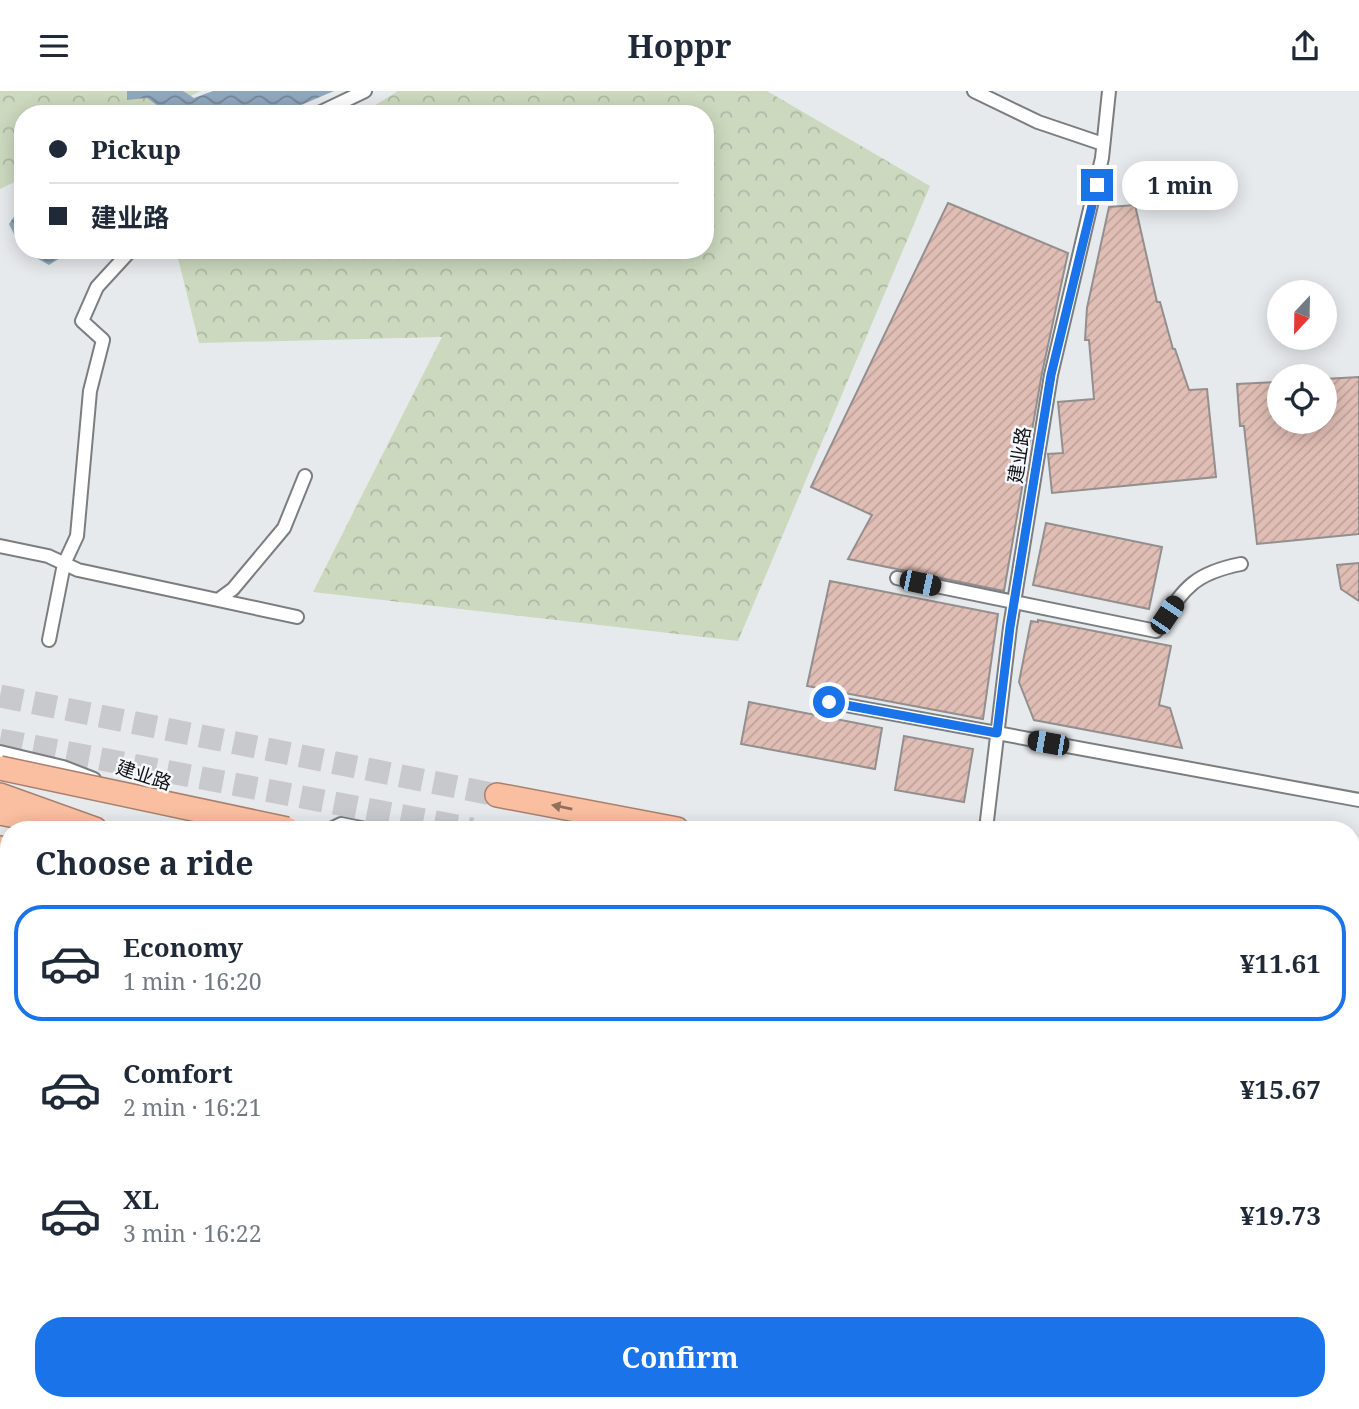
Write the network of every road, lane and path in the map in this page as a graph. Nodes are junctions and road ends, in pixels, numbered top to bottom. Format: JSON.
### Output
{"nodes":[{"id":1,"x":365,"y":91,"type":"edge"},
{"id":2,"x":1109,"y":91,"type":"edge"},
{"id":3,"x":982,"y":93,"type":"edge"},
{"id":4,"x":336,"y":105,"type":"edge"},
{"id":5,"x":1103,"y":144,"type":"junction"},
{"id":6,"x":123,"y":259,"type":"edge"},
{"id":7,"x":304,"y":476,"type":"dead end"},
{"id":8,"x":0,"y":546,"type":"edge"},
{"id":9,"x":64,"y":564,"type":"junction"},
{"id":10,"x":1241,"y":564,"type":"dead end"},
{"id":11,"x":897,"y":578,"type":"dead end"},
{"id":12,"x":218,"y":600,"type":"junction"},
{"id":13,"x":1014,"y":603,"type":"junction"},
{"id":14,"x":297,"y":617,"type":"dead end"},
{"id":15,"x":49,"y":640,"type":"dead end"},
{"id":16,"x":829,"y":702,"type":"dead end"},
{"id":17,"x":997,"y":733,"type":"junction"},
{"id":18,"x":0,"y":752,"type":"edge"},
{"id":19,"x":0,"y":768,"type":"edge"},
{"id":20,"x":0,"y":795,"type":"edge"},
{"id":21,"x":497,"y":795,"type":"tunnel mouth"},
{"id":22,"x":1359,"y":800,"type":"edge"},
{"id":23,"x":0,"y":813,"type":"edge"},
{"id":24,"x":42,"y":821,"type":"edge"},
{"id":25,"x":73,"y":821,"type":"edge"},
{"id":26,"x":242,"y":821,"type":"edge"},
{"id":27,"x":249,"y":821,"type":"edge"},
{"id":28,"x":635,"y":821,"type":"edge"},
{"id":29,"x":987,"y":821,"type":"edge"}],
"edges":[{"from":1,"to":4,"type":"street"},
{"from":2,"to":5,"type":"street","name":"建业路"},
{"from":3,"to":5,"type":"street"},
{"from":5,"to":13,"type":"street","name":"建业路"},
{"from":6,"to":9,"type":"street"},
{"from":7,"to":12,"type":"street"},
{"from":8,"to":9,"type":"street"},
{"from":9,"to":12,"type":"street"},
{"from":9,"to":15,"type":"street"},
{"from":10,"to":13,"type":"street"},
{"from":11,"to":13,"type":"street"},
{"from":12,"to":14,"type":"street"},
{"from":13,"to":17,"type":"street","name":"建业路"},
{"from":16,"to":17,"type":"street"},
{"from":17,"to":22,"type":"street"},
{"from":17,"to":29,"type":"street","name":"建业路"},
{"from":18,"to":26,"type":"street","name":"建业路"},
{"from":19,"to":27,"type":"highway","bridge":true},
{"from":20,"to":25,"type":"highway"},
{"from":28,"to":21,"type":"highway","one_way":true},
{"from":23,"to":24,"type":"highway"}]}
